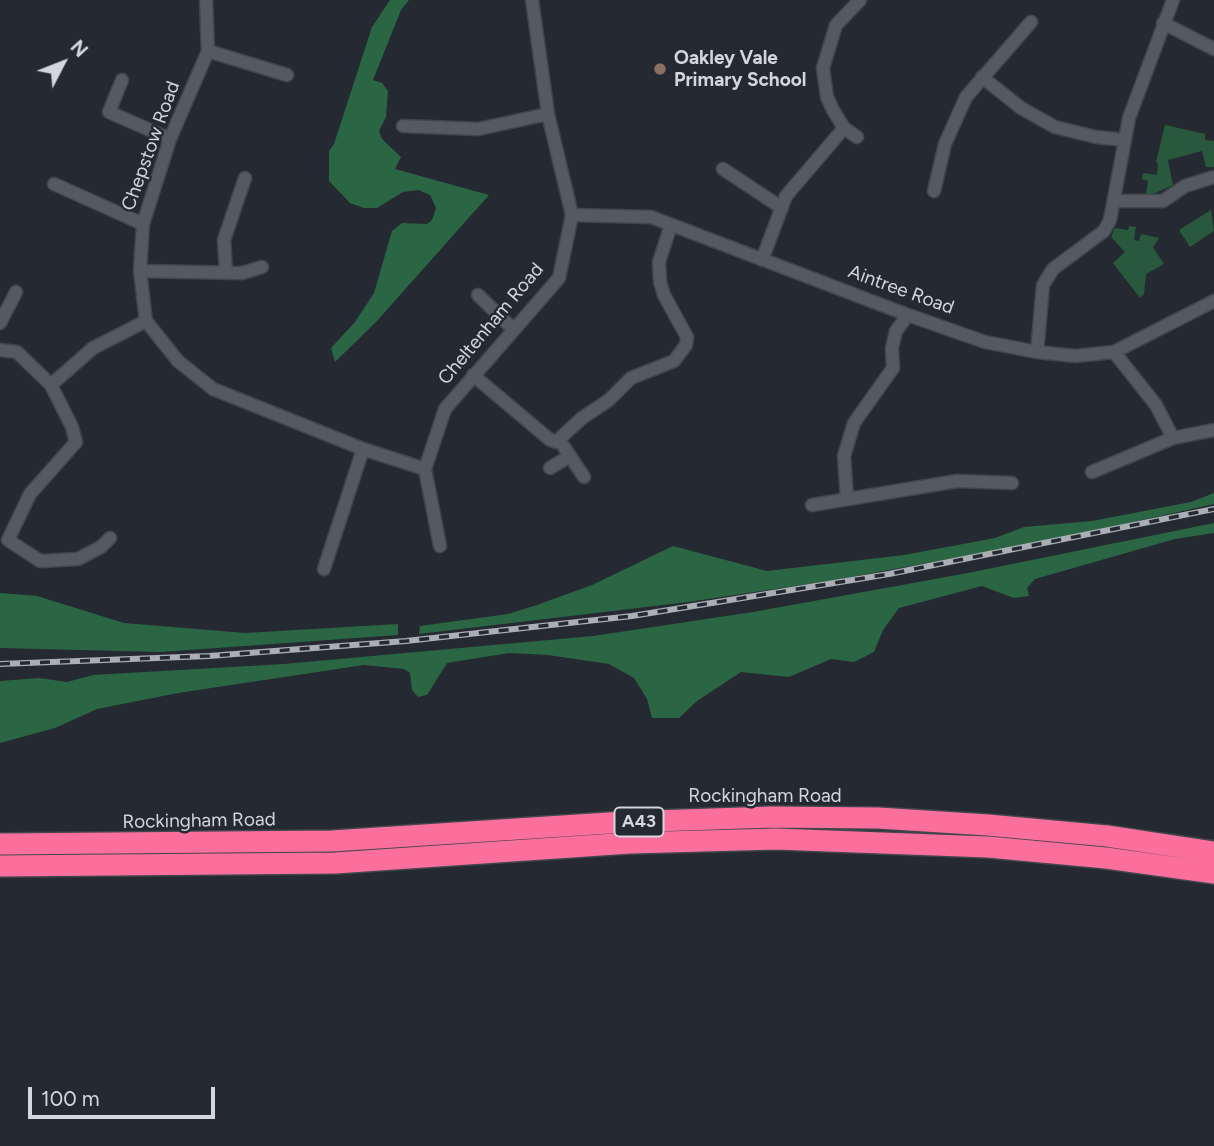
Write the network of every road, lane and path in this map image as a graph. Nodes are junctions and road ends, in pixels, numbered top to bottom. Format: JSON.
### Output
{"nodes":[{"id":1,"x":206,"y":0,"type":"edge"},
{"id":2,"x":532,"y":0,"type":"edge"},
{"id":3,"x":860,"y":0,"type":"edge"},
{"id":4,"x":1173,"y":0,"type":"edge"},
{"id":5,"x":1031,"y":22,"type":"dead end"},
{"id":6,"x":1163,"y":23,"type":"junction"},
{"id":7,"x":1214,"y":49,"type":"edge"},
{"id":8,"x":208,"y":51,"type":"junction"},
{"id":9,"x":287,"y":75,"type":"dead end"},
{"id":10,"x":982,"y":76,"type":"junction"},
{"id":11,"x":122,"y":80,"type":"dead end"},
{"id":12,"x":548,"y":114,"type":"junction"},
{"id":13,"x":403,"y":126,"type":"dead end"},
{"id":14,"x":844,"y":128,"type":"junction"},
{"id":15,"x":858,"y":137,"type":"dead end"},
{"id":16,"x":170,"y":139,"type":"junction"},
{"id":17,"x":1125,"y":140,"type":"junction"},
{"id":18,"x":723,"y":169,"type":"dead end"},
{"id":19,"x":1214,"y":177,"type":"edge"},
{"id":20,"x":245,"y":178,"type":"dead end"},
{"id":21,"x":54,"y":184,"type":"dead end"},
{"id":22,"x":934,"y":191,"type":"dead end"},
{"id":23,"x":1115,"y":201,"type":"junction"},
{"id":24,"x":782,"y":208,"type":"junction"},
{"id":25,"x":572,"y":215,"type":"junction"},
{"id":26,"x":142,"y":225,"type":"junction"},
{"id":27,"x":671,"y":225,"type":"junction"},
{"id":28,"x":762,"y":260,"type":"junction"},
{"id":29,"x":262,"y":267,"type":"dead end"},
{"id":30,"x":140,"y":271,"type":"junction"},
{"id":31,"x":226,"y":272,"type":"junction"},
{"id":32,"x":16,"y":292,"type":"dead end"},
{"id":33,"x":478,"y":295,"type":"dead end"},
{"id":34,"x":1214,"y":301,"type":"edge"},
{"id":35,"x":908,"y":315,"type":"junction"},
{"id":36,"x":146,"y":321,"type":"junction"},
{"id":37,"x":0,"y":323,"type":"edge"},
{"id":38,"x":513,"y":329,"type":"junction"},
{"id":39,"x":0,"y":350,"type":"edge"},
{"id":40,"x":1037,"y":352,"type":"junction"},
{"id":41,"x":1114,"y":352,"type":"junction"},
{"id":42,"x":473,"y":375,"type":"junction"},
{"id":43,"x":51,"y":385,"type":"junction"},
{"id":44,"x":1214,"y":430,"type":"edge"},
{"id":45,"x":1173,"y":438,"type":"junction"},
{"id":46,"x":560,"y":441,"type":"junction"},
{"id":47,"x":363,"y":449,"type":"junction"},
{"id":48,"x":570,"y":456,"type":"junction"},
{"id":49,"x":550,"y":468,"type":"dead end"},
{"id":50,"x":425,"y":469,"type":"junction"},
{"id":51,"x":1092,"y":472,"type":"dead end"},
{"id":52,"x":584,"y":477,"type":"dead end"},
{"id":53,"x":1012,"y":483,"type":"dead end"},
{"id":54,"x":847,"y":499,"type":"junction"},
{"id":55,"x":812,"y":505,"type":"dead end"},
{"id":56,"x":110,"y":538,"type":"dead end"},
{"id":57,"x":440,"y":546,"type":"dead end"},
{"id":58,"x":324,"y":569,"type":"dead end"},
{"id":59,"x":0,"y":844,"type":"edge"},
{"id":60,"x":1214,"y":852,"type":"edge"},
{"id":61,"x":0,"y":866,"type":"edge"},
{"id":62,"x":1214,"y":873,"type":"edge"}],
"edges":[{"from":1,"to":8,"type":"street","name":"Chepstow Road"},
{"from":2,"to":12,"type":"street","name":"Cheltenham Road"},
{"from":3,"to":14,"type":"street"},
{"from":4,"to":6,"type":"street"},
{"from":5,"to":10,"type":"street"},
{"from":6,"to":7,"type":"street"},
{"from":6,"to":17,"type":"street"},
{"from":8,"to":9,"type":"street"},
{"from":8,"to":16,"type":"street","name":"Chepstow Road"},
{"from":10,"to":17,"type":"street"},
{"from":10,"to":22,"type":"street"},
{"from":11,"to":16,"type":"street"},
{"from":12,"to":13,"type":"street"},
{"from":12,"to":25,"type":"street","name":"Cheltenham Road"},
{"from":14,"to":15,"type":"street"},
{"from":14,"to":24,"type":"street"},
{"from":16,"to":26,"type":"street","name":"Chepstow Road"},
{"from":17,"to":23,"type":"street"},
{"from":18,"to":24,"type":"street"},
{"from":19,"to":23,"type":"street"},
{"from":20,"to":31,"type":"street"},
{"from":21,"to":26,"type":"street"},
{"from":23,"to":40,"type":"street"},
{"from":24,"to":28,"type":"street"},
{"from":25,"to":27,"type":"street","name":"Aintree Road"},
{"from":25,"to":38,"type":"street","name":"Cheltenham Road"},
{"from":26,"to":30,"type":"street","name":"Chepstow Road"},
{"from":27,"to":28,"type":"street","name":"Aintree Road"},
{"from":27,"to":46,"type":"street"},
{"from":28,"to":35,"type":"street","name":"Aintree Road"},
{"from":29,"to":31,"type":"street"},
{"from":30,"to":31,"type":"street"},
{"from":30,"to":36,"type":"street","name":"Chepstow Road"},
{"from":32,"to":37,"type":"street"},
{"from":33,"to":38,"type":"street"},
{"from":34,"to":41,"type":"street","name":"Aintree Road"},
{"from":35,"to":40,"type":"street","name":"Aintree Road"},
{"from":35,"to":54,"type":"street"},
{"from":36,"to":43,"type":"street"},
{"from":36,"to":47,"type":"street"},
{"from":38,"to":42,"type":"street","name":"Cheltenham Road"},
{"from":39,"to":43,"type":"street"},
{"from":40,"to":41,"type":"street","name":"Aintree Road"},
{"from":41,"to":45,"type":"street"},
{"from":42,"to":46,"type":"street"},
{"from":42,"to":50,"type":"street","name":"Cheltenham Road"},
{"from":43,"to":56,"type":"street"},
{"from":44,"to":45,"type":"street"},
{"from":45,"to":51,"type":"street"},
{"from":46,"to":48,"type":"street"},
{"from":47,"to":50,"type":"street"},
{"from":47,"to":58,"type":"street"},
{"from":48,"to":49,"type":"street"},
{"from":48,"to":52,"type":"street"},
{"from":50,"to":57,"type":"street","name":"Cheltenham Road"},
{"from":53,"to":54,"type":"street"},
{"from":54,"to":55,"type":"street"},
{"from":59,"to":60,"type":"highway","name":"Rockingham Road","number":"A43"},
{"from":61,"to":62,"type":"highway","number":"A43"}]}
